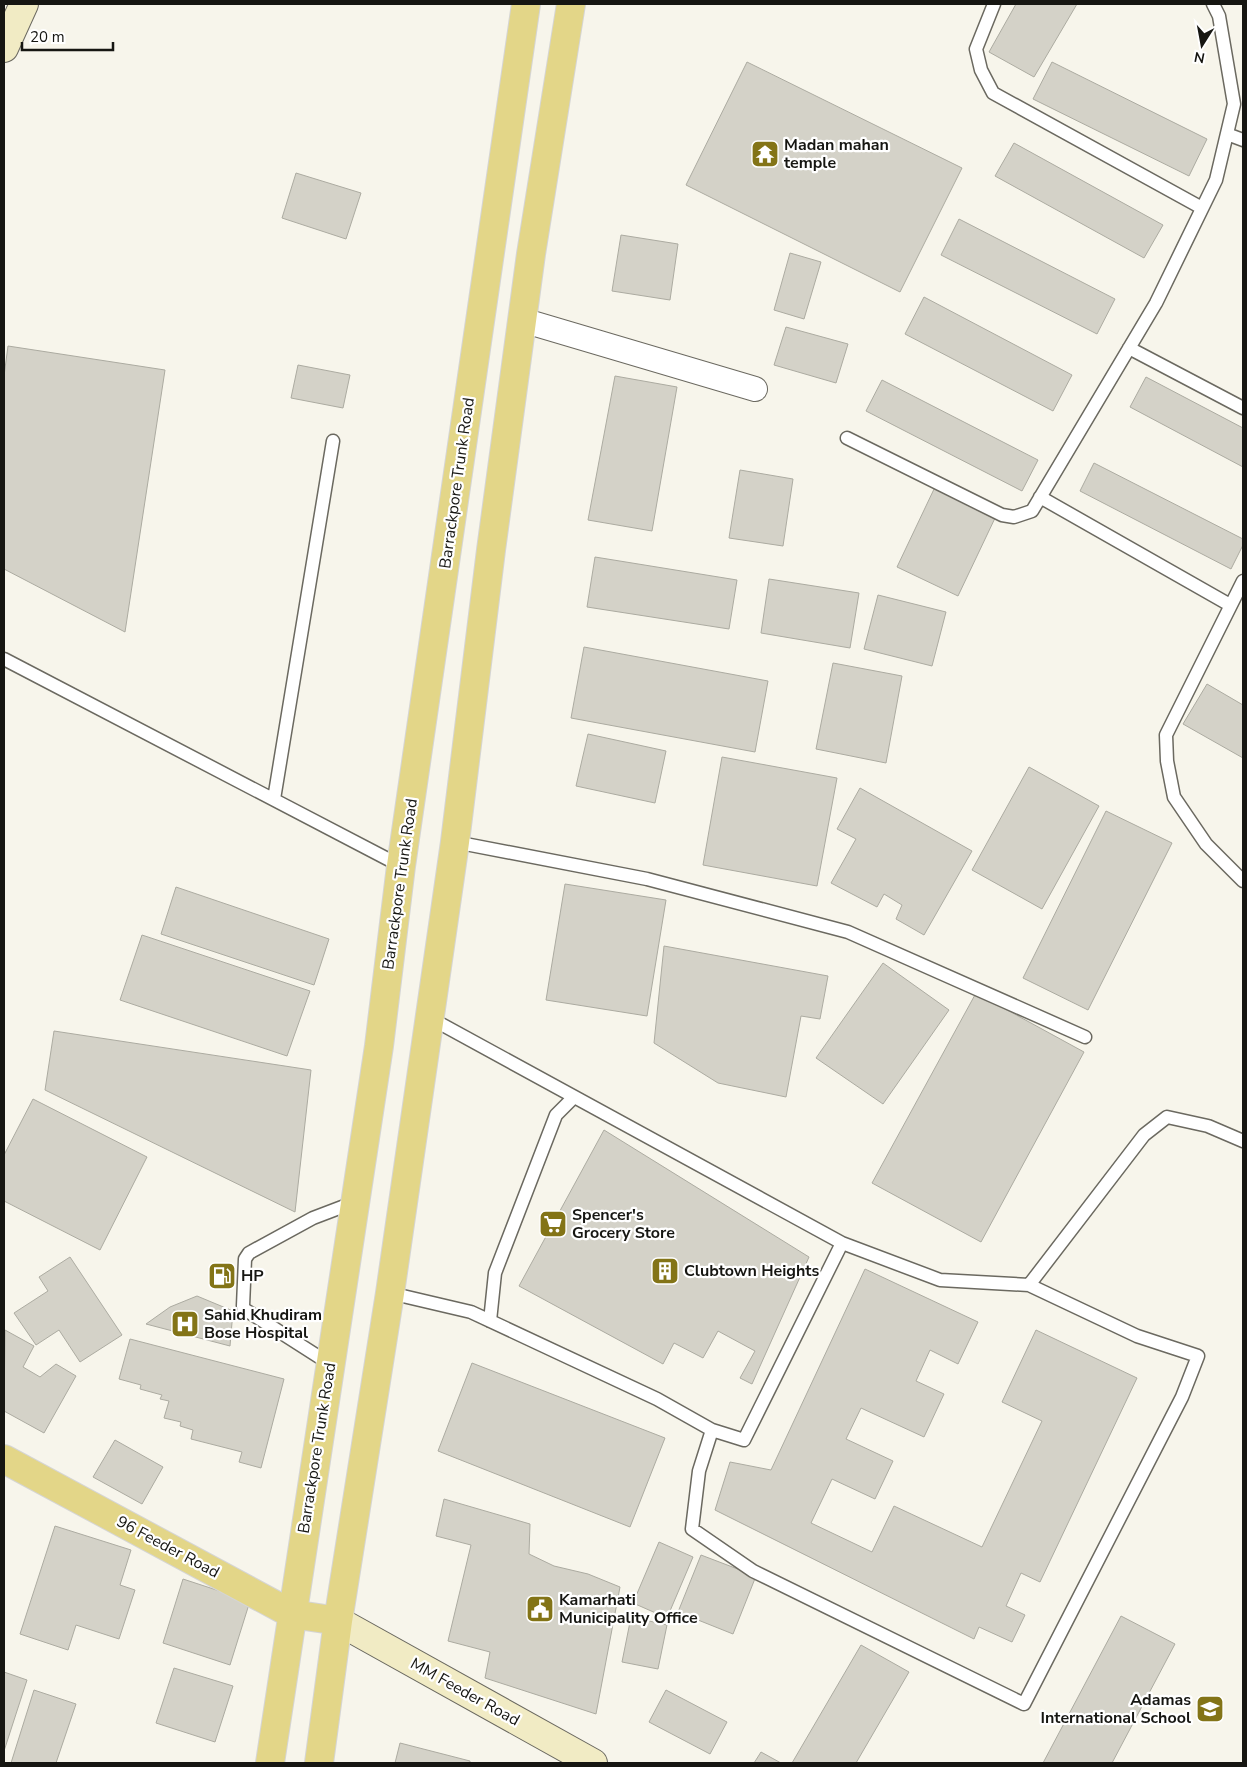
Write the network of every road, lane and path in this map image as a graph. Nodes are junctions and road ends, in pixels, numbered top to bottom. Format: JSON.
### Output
{"nodes":[{"id":1,"x":24,"y":4,"type":"edge"},
{"id":2,"x":526,"y":4,"type":"edge"},
{"id":3,"x":571,"y":4,"type":"edge"},
{"id":4,"x":994,"y":4,"type":"edge"},
{"id":5,"x":1212,"y":4,"type":"edge"},
{"id":6,"x":4,"y":48,"type":"edge"},
{"id":7,"x":1227,"y":134,"type":"junction"},
{"id":8,"x":1243,"y":140,"type":"edge"},
{"id":9,"x":1202,"y":208,"type":"junction"},
{"id":10,"x":522,"y":320,"type":"junction"},
{"id":11,"x":1129,"y":348,"type":"junction"},
{"id":12,"x":755,"y":389,"type":"dead end"},
{"id":13,"x":1243,"y":408,"type":"edge"},
{"id":14,"x":847,"y":438,"type":"dead end"},
{"id":15,"x":333,"y":441,"type":"dead end"},
{"id":16,"x":1040,"y":497,"type":"junction"},
{"id":17,"x":1243,"y":581,"type":"edge"},
{"id":18,"x":1230,"y":605,"type":"junction"},
{"id":19,"x":4,"y":659,"type":"edge"},
{"id":20,"x":274,"y":800,"type":"junction"},
{"id":21,"x":455,"y":842,"type":"junction"},
{"id":22,"x":401,"y":866,"type":"junction"},
{"id":23,"x":1243,"y":881,"type":"edge"},
{"id":24,"x":430,"y":1018,"type":"junction"},
{"id":25,"x":1084,"y":1037,"type":"dead end"},
{"id":26,"x":574,"y":1097,"type":"junction"},
{"id":27,"x":1243,"y":1141,"type":"edge"},
{"id":28,"x":355,"y":1202,"type":"junction"},
{"id":29,"x":842,"y":1243,"type":"junction"},
{"id":30,"x":1029,"y":1285,"type":"junction"},
{"id":31,"x":390,"y":1293,"type":"junction"},
{"id":32,"x":490,"y":1321,"type":"junction"},
{"id":33,"x":330,"y":1364,"type":"junction"},
{"id":34,"x":712,"y":1430,"type":"junction"},
{"id":35,"x":4,"y":1459,"type":"edge"},
{"id":36,"x":292,"y":1614,"type":"junction"},
{"id":37,"x":338,"y":1621,"type":"junction"},
{"id":38,"x":270,"y":1763,"type":"edge"},
{"id":39,"x":319,"y":1763,"type":"edge"},
{"id":40,"x":593,"y":1763,"type":"edge"}],
"edges":[{"from":1,"to":6,"type":"street"},
{"from":2,"to":22,"type":"main road","name":"Barrackpore Trunk Road"},
{"from":3,"to":10,"type":"main road"},
{"from":4,"to":9,"type":"lane"},
{"from":5,"to":7,"type":"lane"},
{"from":7,"to":8,"type":"lane"},
{"from":7,"to":9,"type":"lane"},
{"from":9,"to":11,"type":"lane"},
{"from":10,"to":12,"type":"street"},
{"from":10,"to":21,"type":"main road"},
{"from":11,"to":13,"type":"lane"},
{"from":11,"to":16,"type":"lane"},
{"from":14,"to":16,"type":"lane"},
{"from":15,"to":20,"type":"lane"},
{"from":16,"to":18,"type":"lane"},
{"from":17,"to":18,"type":"lane"},
{"from":18,"to":23,"type":"lane"},
{"from":19,"to":20,"type":"lane"},
{"from":20,"to":22,"type":"lane"},
{"from":21,"to":24,"type":"main road"},
{"from":21,"to":25,"type":"lane"},
{"from":22,"to":28,"type":"main road","name":"Barrackpore Trunk Road"},
{"from":24,"to":26,"type":"lane"},
{"from":24,"to":31,"type":"main road"},
{"from":26,"to":29,"type":"lane"},
{"from":26,"to":32,"type":"lane"},
{"from":27,"to":30,"type":"lane"},
{"from":28,"to":33,"type":"main road","name":"Barrackpore Trunk Road"},
{"from":28,"to":33,"type":"lane"},
{"from":29,"to":30,"type":"lane"},
{"from":29,"to":34,"type":"lane"},
{"from":30,"to":34,"type":"lane"},
{"from":31,"to":32,"type":"lane"},
{"from":31,"to":37,"type":"main road"},
{"from":32,"to":34,"type":"lane"},
{"from":33,"to":36,"type":"main road","name":"Barrackpore Trunk Road"},
{"from":35,"to":36,"type":"main road","name":"96 Feeder Road"},
{"from":36,"to":37,"type":"main road","name":"96 Feeder Road"},
{"from":36,"to":38,"type":"main road","name":"Barrackpore Trunk Road"},
{"from":37,"to":39,"type":"main road"},
{"from":37,"to":40,"type":"street","name":"MM Feeder Road"}]}
